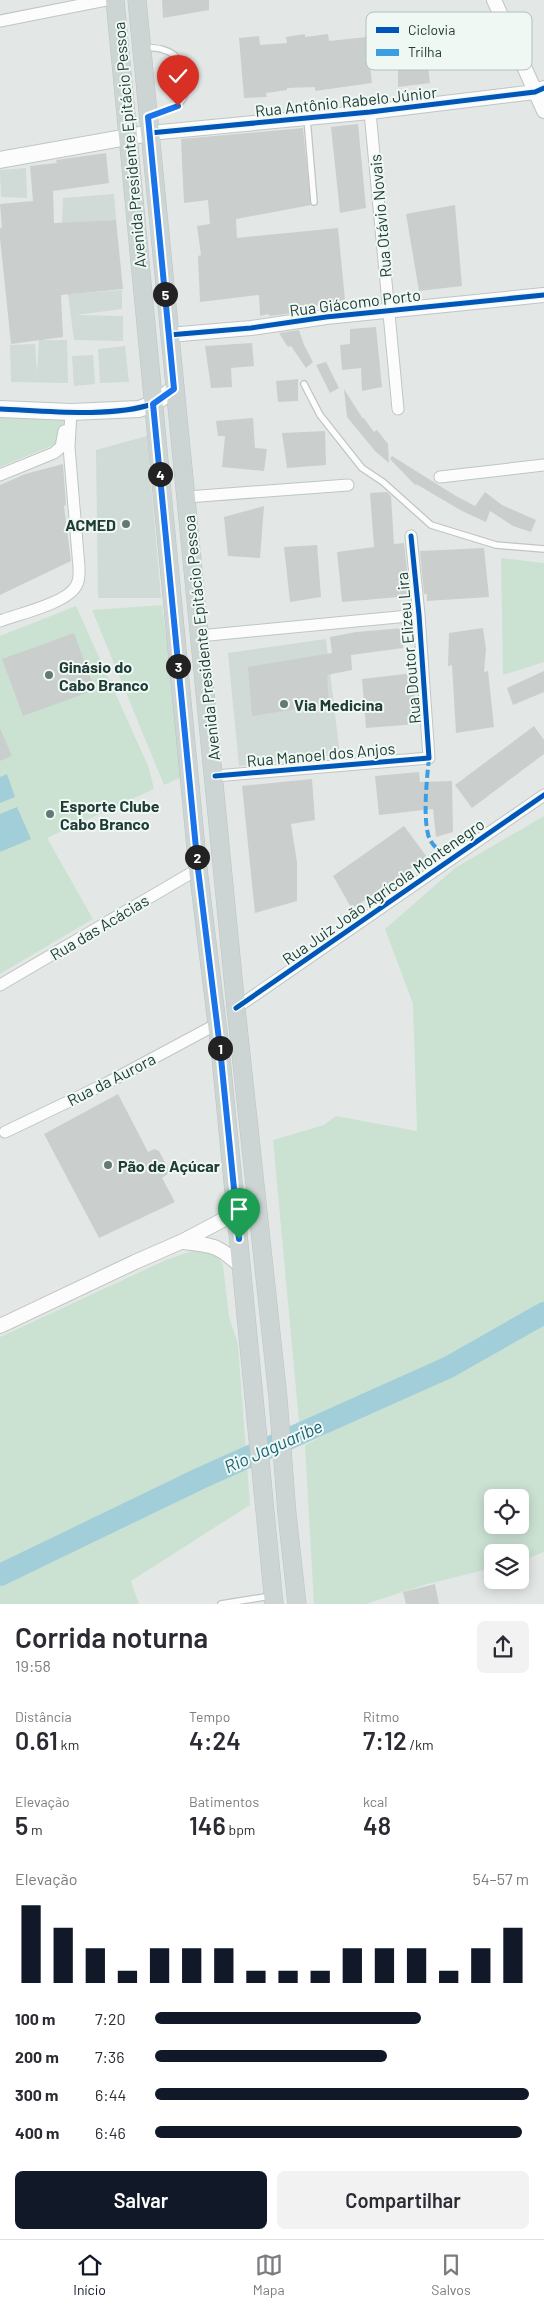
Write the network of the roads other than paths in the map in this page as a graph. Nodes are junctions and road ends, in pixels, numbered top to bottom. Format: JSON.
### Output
{"nodes":[{"id":1,"x":106,"y":0,"type":"edge"},
{"id":2,"x":115,"y":0,"type":"edge"},
{"id":3,"x":137,"y":0,"type":"edge"},
{"id":4,"x":494,"y":0,"type":"edge"},
{"id":5,"x":500,"y":12,"type":"edge"},
{"id":6,"x":0,"y":21,"type":"edge"},
{"id":7,"x":141,"y":46,"type":"junction"},
{"id":8,"x":529,"y":70,"type":"edge"},
{"id":9,"x":539,"y":90,"type":"edge"},
{"id":10,"x":544,"y":111,"type":"edge"},
{"id":11,"x":370,"y":112,"type":"junction"},
{"id":12,"x":307,"y":118,"type":"junction"},
{"id":13,"x":149,"y":125,"type":"junction"},
{"id":14,"x":128,"y":136,"type":"junction"},
{"id":15,"x":0,"y":160,"type":"edge"},
{"id":16,"x":314,"y":202,"type":"dead end"},
{"id":17,"x":544,"y":295,"type":"edge"},
{"id":18,"x":389,"y":310,"type":"junction"},
{"id":19,"x":169,"y":335,"type":"junction"},
{"id":20,"x":304,"y":384,"type":"dead end"},
{"id":21,"x":174,"y":389,"type":"junction"},
{"id":22,"x":153,"y":404,"type":"junction"},
{"id":23,"x":0,"y":409,"type":"edge"},
{"id":24,"x":398,"y":409,"type":"dead end"},
{"id":25,"x":64,"y":412,"type":"junction"},
{"id":26,"x":54,"y":452,"type":"junction"},
{"id":27,"x":70,"y":458,"type":"junction"},
{"id":28,"x":544,"y":464,"type":"edge"},
{"id":29,"x":0,"y":475,"type":"edge"},
{"id":30,"x":440,"y":477,"type":"dead end"},
{"id":31,"x":348,"y":485,"type":"dead end"},
{"id":32,"x":187,"y":497,"type":"junction"},
{"id":33,"x":411,"y":536,"type":"dead end"},
{"id":34,"x":544,"y":549,"type":"edge"},
{"id":35,"x":419,"y":615,"type":"junction"},
{"id":36,"x":0,"y":621,"type":"edge"},
{"id":37,"x":199,"y":636,"type":"junction"},
{"id":38,"x":429,"y":758,"type":"joint"},
{"id":39,"x":214,"y":776,"type":"junction"},
{"id":40,"x":544,"y":795,"type":"edge"},
{"id":41,"x":198,"y":869,"type":"junction"},
{"id":42,"x":0,"y":985,"type":"edge"},
{"id":43,"x":236,"y":1008,"type":"junction"},
{"id":44,"x":217,"y":1024,"type":"junction"},
{"id":45,"x":5,"y":1132,"type":"dead end"},
{"id":46,"x":236,"y":1213,"type":"junction"},
{"id":47,"x":183,"y":1241,"type":"junction"},
{"id":48,"x":242,"y":1267,"type":"junction"},
{"id":49,"x":0,"y":1326,"type":"edge"},
{"id":50,"x":274,"y":1600,"type":"edge"},
{"id":51,"x":221,"y":1604,"type":"edge"},
{"id":52,"x":297,"y":1604,"type":"edge"}],
"edges":[{"from":1,"to":6,"type":"street"},
{"from":2,"to":14,"type":"main road","name":"Avenida Presidente Epitácio Pessoa"},
{"from":3,"to":7,"type":"main road","name":"Avenida Presidente Epitácio Pessoa"},
{"from":4,"to":5,"type":"street"},
{"from":7,"to":13,"type":"main road","name":"Avenida Presidente Epitácio Pessoa"},
{"from":7,"to":13,"type":"lane"},
{"from":8,"to":9,"type":"street"},
{"from":9,"to":10,"type":"street"},
{"from":9,"to":11,"type":"street","name":"Rua Antônio Rabelo Júnior"},
{"from":11,"to":12,"type":"street","name":"Rua Antônio Rabelo Júnior"},
{"from":11,"to":18,"type":"street","name":"Rua Otávio Novais"},
{"from":12,"to":13,"type":"street","name":"Rua Antônio Rabelo Júnior"},
{"from":12,"to":16,"type":"lane"},
{"from":13,"to":14,"type":"main road","name":"Rua Antônio Rabelo Júnior"},
{"from":13,"to":19,"type":"main road","name":"Avenida Presidente Epitácio Pessoa"},
{"from":14,"to":15,"type":"main road","name":"Rua Antônio Rabelo Júnior"},
{"from":14,"to":22,"type":"main road","name":"Avenida Presidente Epitácio Pessoa"},
{"from":17,"to":18,"type":"street","name":"Rua Giácomo Porto"},
{"from":18,"to":19,"type":"street","name":"Rua Giácomo Porto"},
{"from":18,"to":24,"type":"street","name":"Rua Otávio Novais"},
{"from":19,"to":21,"type":"main road","name":"Avenida Presidente Epitácio Pessoa"},
{"from":20,"to":34,"type":"lane"},
{"from":21,"to":22,"type":"main road"},
{"from":21,"to":32,"type":"main road","name":"Avenida Presidente Epitácio Pessoa"},
{"from":22,"to":25,"type":"main road"},
{"from":22,"to":41,"type":"main road","name":"Avenida Presidente Epitácio Pessoa"},
{"from":23,"to":25,"type":"main road"},
{"from":25,"to":26,"type":"street"},
{"from":25,"to":27,"type":"street"},
{"from":26,"to":27,"type":"street"},
{"from":26,"to":29,"type":"street"},
{"from":27,"to":36,"type":"street"},
{"from":28,"to":30,"type":"street"},
{"from":31,"to":32,"type":"street"},
{"from":32,"to":37,"type":"main road","name":"Avenida Presidente Epitácio Pessoa"},
{"from":33,"to":35,"type":"street","name":"Rua Doutor Elizeu Lira"},
{"from":35,"to":37,"type":"street"},
{"from":35,"to":38,"type":"street","name":"Rua Doutor Elizeu Lira"},
{"from":37,"to":39,"type":"main road","name":"Avenida Presidente Epitácio Pessoa"},
{"from":38,"to":39,"type":"street","name":"Rua Manoel dos Anjos"},
{"from":39,"to":43,"type":"main road","name":"Avenida Presidente Epitácio Pessoa"},
{"from":40,"to":43,"type":"street","name":"Rua Juiz João Agrícola Montenegro"},
{"from":41,"to":42,"type":"street","name":"Rua das Acácias"},
{"from":41,"to":44,"type":"main road","name":"Avenida Presidente Epitácio Pessoa"},
{"from":43,"to":52,"type":"main road","name":"Avenida Presidente Epitácio Pessoa"},
{"from":44,"to":45,"type":"street","name":"Rua da Aurora"},
{"from":44,"to":46,"type":"main road","name":"Avenida Presidente Epitácio Pessoa"},
{"from":46,"to":47,"type":"street"},
{"from":46,"to":48,"type":"main road","name":"Avenida Presidente Epitácio Pessoa"},
{"from":47,"to":48,"type":"street"},
{"from":47,"to":49,"type":"street"},
{"from":48,"to":50,"type":"main road","name":"Avenida Presidente Epitácio Pessoa"},
{"from":50,"to":51,"type":"lane"}]}
